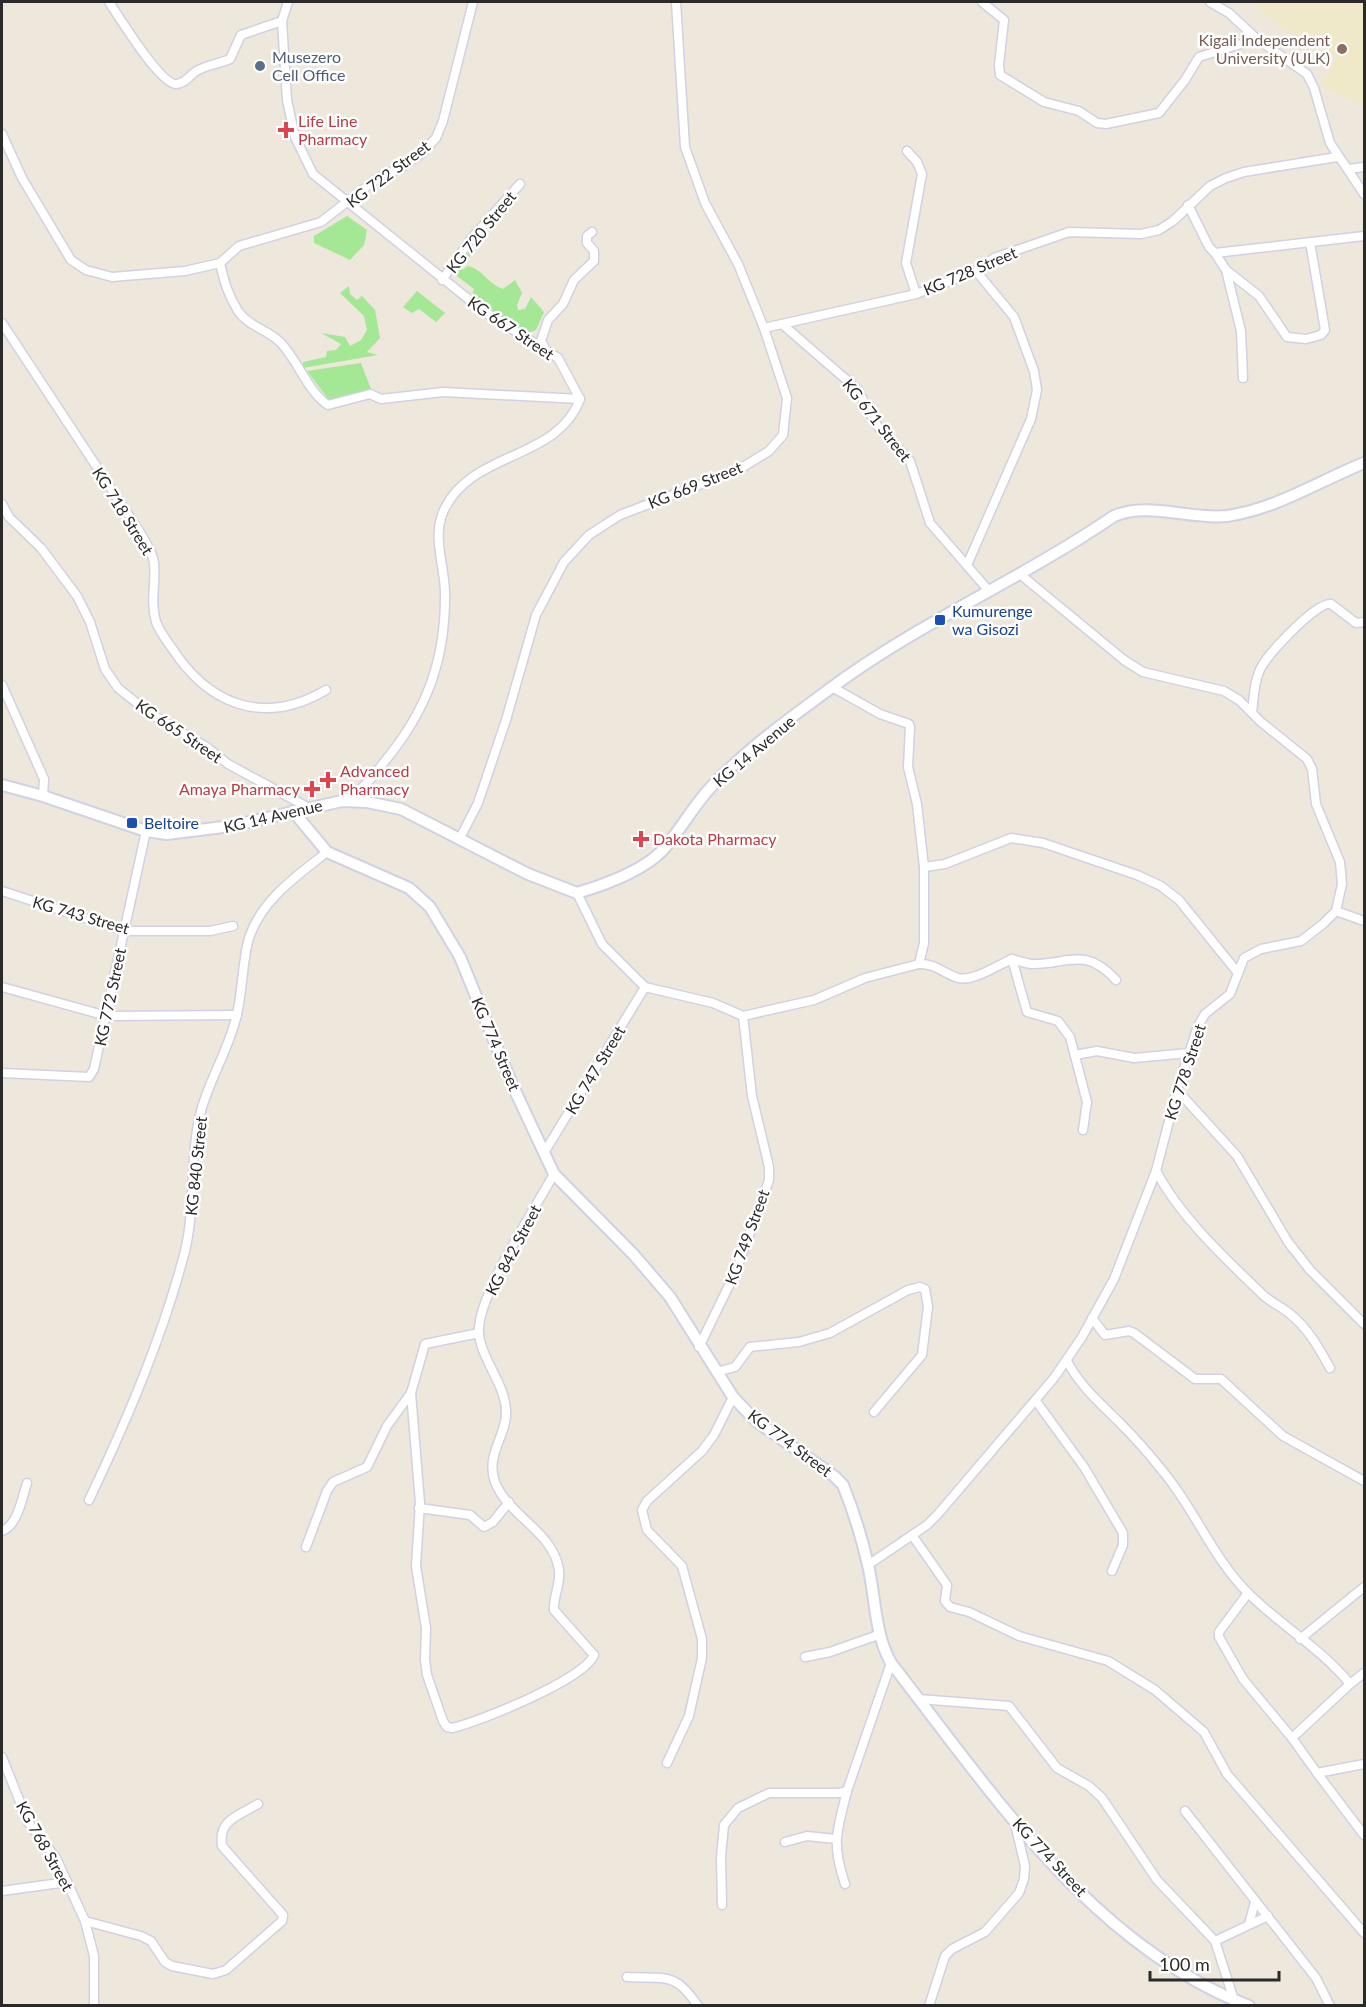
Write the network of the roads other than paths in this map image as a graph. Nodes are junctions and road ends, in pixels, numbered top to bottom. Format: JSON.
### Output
{"nodes":[{"id":1,"x":109,"y":2,"type":"edge"},
{"id":2,"x":288,"y":2,"type":"edge"},
{"id":3,"x":473,"y":2,"type":"edge"},
{"id":4,"x":676,"y":2,"type":"edge"},
{"id":5,"x":982,"y":2,"type":"edge"},
{"id":6,"x":1210,"y":2,"type":"edge"},
{"id":7,"x":282,"y":21,"type":"junction"},
{"id":8,"x":1257,"y":39,"type":"junction"},
{"id":9,"x":2,"y":134,"type":"edge"},
{"id":10,"x":907,"y":151,"type":"dead end"},
{"id":11,"x":1337,"y":157,"type":"junction"},
{"id":12,"x":1365,"y":167,"type":"edge"},
{"id":13,"x":1348,"y":169,"type":"junction"},
{"id":14,"x":520,"y":184,"type":"dead end"},
{"id":15,"x":1365,"y":194,"type":"edge"},
{"id":16,"x":348,"y":204,"type":"junction"},
{"id":17,"x":1188,"y":205,"type":"junction"},
{"id":18,"x":592,"y":232,"type":"dead end"},
{"id":19,"x":1365,"y":236,"type":"edge"},
{"id":20,"x":1310,"y":242,"type":"junction"},
{"id":21,"x":1215,"y":253,"type":"junction"},
{"id":22,"x":220,"y":263,"type":"junction"},
{"id":23,"x":1226,"y":270,"type":"junction"},
{"id":24,"x":976,"y":271,"type":"junction"},
{"id":25,"x":442,"y":280,"type":"junction"},
{"id":26,"x":916,"y":294,"type":"junction"},
{"id":27,"x":2,"y":323,"type":"edge"},
{"id":28,"x":782,"y":324,"type":"junction"},
{"id":29,"x":764,"y":328,"type":"junction"},
{"id":30,"x":558,"y":358,"type":"junction"},
{"id":31,"x":1243,"y":378,"type":"dead end"},
{"id":32,"x":580,"y":399,"type":"junction"},
{"id":33,"x":1365,"y":463,"type":"edge"},
{"id":34,"x":2,"y":504,"type":"edge"},
{"id":35,"x":967,"y":565,"type":"junction"},
{"id":36,"x":1021,"y":575,"type":"junction"},
{"id":37,"x":989,"y":591,"type":"junction"},
{"id":38,"x":1365,"y":622,"type":"edge"},
{"id":39,"x":2,"y":685,"type":"edge"},
{"id":40,"x":832,"y":687,"type":"junction"},
{"id":41,"x":326,"y":690,"type":"dead end"},
{"id":42,"x":1252,"y":712,"type":"junction"},
{"id":43,"x":2,"y":785,"type":"edge"},
{"id":44,"x":43,"y":796,"type":"junction"},
{"id":45,"x":342,"y":801,"type":"junction"},
{"id":46,"x":309,"y":808,"type":"junction"},
{"id":47,"x":293,"y":811,"type":"junction"},
{"id":48,"x":146,"y":831,"type":"junction"},
{"id":49,"x":460,"y":838,"type":"junction"},
{"id":50,"x":327,"y":852,"type":"junction"},
{"id":51,"x":924,"y":867,"type":"junction"},
{"id":52,"x":2,"y":891,"type":"edge"},
{"id":53,"x":577,"y":893,"type":"junction"},
{"id":54,"x":1336,"y":911,"type":"junction"},
{"id":55,"x":1365,"y":921,"type":"edge"},
{"id":56,"x":233,"y":926,"type":"dead end"},
{"id":57,"x":125,"y":931,"type":"junction"},
{"id":58,"x":1012,"y":959,"type":"junction"},
{"id":59,"x":919,"y":964,"type":"junction"},
{"id":60,"x":1238,"y":973,"type":"junction"},
{"id":61,"x":1116,"y":980,"type":"dead end"},
{"id":62,"x":2,"y":987,"type":"edge"},
{"id":63,"x":645,"y":987,"type":"junction"},
{"id":64,"x":237,"y":1015,"type":"junction"},
{"id":65,"x":107,"y":1016,"type":"junction"},
{"id":66,"x":743,"y":1016,"type":"junction"},
{"id":67,"x":1189,"y":1053,"type":"junction"},
{"id":68,"x":1075,"y":1055,"type":"junction"},
{"id":69,"x":2,"y":1073,"type":"edge"},
{"id":70,"x":1177,"y":1090,"type":"junction"},
{"id":71,"x":1083,"y":1130,"type":"dead end"},
{"id":72,"x":544,"y":1153,"type":"junction"},
{"id":73,"x":1156,"y":1171,"type":"junction"},
{"id":74,"x":554,"y":1174,"type":"junction"},
{"id":75,"x":1092,"y":1318,"type":"junction"},
{"id":76,"x":1365,"y":1324,"type":"edge"},
{"id":77,"x":479,"y":1333,"type":"junction"},
{"id":78,"x":699,"y":1347,"type":"junction"},
{"id":79,"x":1067,"y":1361,"type":"junction"},
{"id":80,"x":1330,"y":1368,"type":"dead end"},
{"id":81,"x":716,"y":1372,"type":"junction"},
{"id":82,"x":411,"y":1393,"type":"junction"},
{"id":83,"x":733,"y":1397,"type":"junction"},
{"id":84,"x":1036,"y":1401,"type":"junction"},
{"id":85,"x":874,"y":1413,"type":"dead end"},
{"id":86,"x":1365,"y":1481,"type":"edge"},
{"id":87,"x":27,"y":1483,"type":"dead end"},
{"id":88,"x":89,"y":1500,"type":"dead end"},
{"id":89,"x":509,"y":1502,"type":"junction"},
{"id":90,"x":419,"y":1508,"type":"junction"},
{"id":91,"x":2,"y":1531,"type":"edge"},
{"id":92,"x":912,"y":1535,"type":"junction"},
{"id":93,"x":306,"y":1547,"type":"dead end"},
{"id":94,"x":868,"y":1565,"type":"junction"},
{"id":95,"x":1112,"y":1571,"type":"dead end"},
{"id":96,"x":1365,"y":1587,"type":"edge"},
{"id":97,"x":1248,"y":1593,"type":"junction"},
{"id":98,"x":878,"y":1635,"type":"junction"},
{"id":99,"x":1300,"y":1639,"type":"junction"},
{"id":100,"x":805,"y":1657,"type":"dead end"},
{"id":101,"x":891,"y":1663,"type":"junction"},
{"id":102,"x":1365,"y":1673,"type":"edge"},
{"id":103,"x":1350,"y":1684,"type":"junction"},
{"id":104,"x":919,"y":1699,"type":"junction"},
{"id":105,"x":1292,"y":1738,"type":"junction"},
{"id":106,"x":2,"y":1757,"type":"edge"},
{"id":107,"x":667,"y":1762,"type":"dead end"},
{"id":108,"x":1365,"y":1764,"type":"edge"},
{"id":109,"x":1317,"y":1773,"type":"junction"},
{"id":110,"x":847,"y":1791,"type":"junction"},
{"id":111,"x":258,"y":1804,"type":"dead end"},
{"id":112,"x":1185,"y":1811,"type":"dead end"},
{"id":113,"x":1015,"y":1820,"type":"junction"},
{"id":114,"x":1365,"y":1835,"type":"edge"},
{"id":115,"x":836,"y":1839,"type":"junction"},
{"id":116,"x":785,"y":1842,"type":"dead end"},
{"id":117,"x":68,"y":1882,"type":"junction"},
{"id":118,"x":845,"y":1884,"type":"dead end"},
{"id":119,"x":2,"y":1891,"type":"edge"},
{"id":120,"x":1255,"y":1902,"type":"junction"},
{"id":121,"x":722,"y":1905,"type":"dead end"},
{"id":122,"x":1268,"y":1916,"type":"junction"},
{"id":123,"x":85,"y":1921,"type":"junction"},
{"id":124,"x":1250,"y":1924,"type":"junction"},
{"id":125,"x":1365,"y":1933,"type":"edge"},
{"id":126,"x":1215,"y":1941,"type":"junction"},
{"id":127,"x":627,"y":1977,"type":"dead end"},
{"id":128,"x":1234,"y":2000,"type":"junction"},
{"id":129,"x":94,"y":2006,"type":"edge"},
{"id":130,"x":698,"y":2006,"type":"edge"},
{"id":131,"x":929,"y":2006,"type":"edge"},
{"id":132,"x":1249,"y":2006,"type":"edge"},
{"id":133,"x":1330,"y":2006,"type":"edge"}],
"edges":[{"from":1,"to":7,"type":"street"},
{"from":2,"to":7,"type":"street","name":"KG 667 Street"},
{"from":3,"to":16,"type":"street","name":"KG 722 Street"},
{"from":4,"to":29,"type":"street","name":"KG 669 Street"},
{"from":5,"to":8,"type":"street"},
{"from":6,"to":8,"type":"street"},
{"from":7,"to":16,"type":"street","name":"KG 667 Street"},
{"from":8,"to":11,"type":"street"},
{"from":9,"to":22,"type":"street"},
{"from":10,"to":26,"type":"street"},
{"from":11,"to":13,"type":"street"},
{"from":11,"to":17,"type":"street","name":"KG 728 Street"},
{"from":12,"to":13,"type":"street"},
{"from":13,"to":15,"type":"street"},
{"from":14,"to":25,"type":"street","name":"KG 720 Street"},
{"from":16,"to":22,"type":"street","name":"KG 722 Street"},
{"from":16,"to":25,"type":"street","name":"KG 667 Street"},
{"from":17,"to":21,"type":"street"},
{"from":17,"to":24,"type":"street","name":"KG 728 Street"},
{"from":18,"to":30,"type":"street"},
{"from":19,"to":20,"type":"street"},
{"from":20,"to":21,"type":"street"},
{"from":20,"to":23,"type":"street"},
{"from":21,"to":23,"type":"street"},
{"from":22,"to":32,"type":"street"},
{"from":23,"to":31,"type":"street"},
{"from":24,"to":26,"type":"street","name":"KG 728 Street"},
{"from":24,"to":35,"type":"street"},
{"from":25,"to":30,"type":"street","name":"KG 667 Street"},
{"from":26,"to":28,"type":"street","name":"KG 728 Street"},
{"from":27,"to":41,"type":"street","name":"KG 718 Street"},
{"from":28,"to":29,"type":"street","name":"KG 728 Street"},
{"from":28,"to":35,"type":"street","name":"KG 671 Street"},
{"from":29,"to":49,"type":"street","name":"KG 669 Street"},
{"from":30,"to":32,"type":"street","name":"KG 667 Street"},
{"from":32,"to":45,"type":"street"},
{"from":33,"to":36,"type":"street","name":"KG 14 Avenue"},
{"from":34,"to":46,"type":"street","name":"KG 665 Street"},
{"from":35,"to":37,"type":"street","name":"KG 671 Street"},
{"from":36,"to":37,"type":"street","name":"KG 14 Avenue"},
{"from":36,"to":42,"type":"street"},
{"from":37,"to":40,"type":"street","name":"KG 14 Avenue"},
{"from":38,"to":42,"type":"street"},
{"from":39,"to":44,"type":"street"},
{"from":40,"to":51,"type":"street"},
{"from":40,"to":53,"type":"street","name":"KG 14 Avenue"},
{"from":42,"to":54,"type":"street"},
{"from":43,"to":44,"type":"street","name":"KG 14 Avenue"},
{"from":44,"to":48,"type":"street","name":"KG 14 Avenue"},
{"from":45,"to":46,"type":"street","name":"KG 14 Avenue"},
{"from":45,"to":49,"type":"street","name":"KG 14 Avenue"},
{"from":46,"to":47,"type":"street","name":"KG 14 Avenue"},
{"from":47,"to":48,"type":"street","name":"KG 14 Avenue"},
{"from":47,"to":50,"type":"street","name":"KG 774 Street"},
{"from":48,"to":57,"type":"street","name":"KG 772 Street"},
{"from":49,"to":53,"type":"street","name":"KG 14 Avenue"},
{"from":50,"to":64,"type":"street","name":"KG 840 Street"},
{"from":50,"to":72,"type":"street","name":"KG 774 Street"},
{"from":51,"to":59,"type":"street"},
{"from":51,"to":60,"type":"street"},
{"from":52,"to":57,"type":"street","name":"KG 743 Street"},
{"from":53,"to":63,"type":"street"},
{"from":54,"to":55,"type":"street"},
{"from":54,"to":60,"type":"street","name":"KG 778 Street"},
{"from":56,"to":57,"type":"street","name":"KG 743 Street"},
{"from":57,"to":65,"type":"street","name":"KG 772 Street"},
{"from":58,"to":59,"type":"street"},
{"from":58,"to":61,"type":"street"},
{"from":58,"to":68,"type":"street"},
{"from":59,"to":66,"type":"street"},
{"from":60,"to":67,"type":"street","name":"KG 778 Street"},
{"from":62,"to":65,"type":"street"},
{"from":63,"to":66,"type":"street"},
{"from":63,"to":72,"type":"street","name":"KG 747 Street"},
{"from":64,"to":65,"type":"street"},
{"from":64,"to":88,"type":"street","name":"KG 840 Street"},
{"from":65,"to":69,"type":"street","name":"KG 772 Street"},
{"from":66,"to":78,"type":"street","name":"KG 749 Street"},
{"from":67,"to":68,"type":"street"},
{"from":67,"to":70,"type":"street","name":"KG 778 Street"},
{"from":68,"to":71,"type":"street"},
{"from":70,"to":73,"type":"street","name":"KG 778 Street"},
{"from":70,"to":76,"type":"street"},
{"from":72,"to":74,"type":"street","name":"KG 774 Street"},
{"from":73,"to":75,"type":"street","name":"KG 778 Street"},
{"from":73,"to":80,"type":"street"},
{"from":74,"to":77,"type":"street","name":"KG 842 Street"},
{"from":74,"to":78,"type":"street","name":"KG 774 Street"},
{"from":75,"to":79,"type":"street","name":"KG 778 Street"},
{"from":75,"to":86,"type":"street"},
{"from":77,"to":82,"type":"street"},
{"from":77,"to":89,"type":"street"},
{"from":78,"to":81,"type":"street","name":"KG 774 Street"},
{"from":79,"to":84,"type":"street","name":"KG 778 Street"},
{"from":79,"to":97,"type":"street"},
{"from":81,"to":83,"type":"street","name":"KG 774 Street"},
{"from":81,"to":85,"type":"street"},
{"from":82,"to":90,"type":"street"},
{"from":82,"to":93,"type":"street"},
{"from":83,"to":94,"type":"street","name":"KG 774 Street"},
{"from":83,"to":107,"type":"street"},
{"from":84,"to":92,"type":"street","name":"KG 778 Street"},
{"from":84,"to":95,"type":"street"},
{"from":87,"to":91,"type":"street"},
{"from":89,"to":90,"type":"street"},
{"from":89,"to":90,"type":"street"},
{"from":92,"to":94,"type":"street","name":"KG 778 Street"},
{"from":92,"to":125,"type":"street"},
{"from":94,"to":98,"type":"street","name":"KG 774 Street"},
{"from":96,"to":99,"type":"street"},
{"from":97,"to":99,"type":"street"},
{"from":97,"to":105,"type":"street"},
{"from":98,"to":100,"type":"street"},
{"from":98,"to":101,"type":"street","name":"KG 774 Street"},
{"from":99,"to":103,"type":"street"},
{"from":101,"to":104,"type":"street","name":"KG 774 Street"},
{"from":101,"to":110,"type":"street"},
{"from":102,"to":103,"type":"street"},
{"from":103,"to":105,"type":"street"},
{"from":104,"to":113,"type":"street","name":"KG 774 Street"},
{"from":104,"to":126,"type":"street"},
{"from":105,"to":109,"type":"street"},
{"from":106,"to":117,"type":"street","name":"KG 768 Street"},
{"from":108,"to":109,"type":"street"},
{"from":109,"to":114,"type":"street"},
{"from":110,"to":115,"type":"street"},
{"from":110,"to":121,"type":"street"},
{"from":111,"to":123,"type":"street"},
{"from":112,"to":120,"type":"street"},
{"from":113,"to":128,"type":"street","name":"KG 774 Street"},
{"from":113,"to":131,"type":"street"},
{"from":115,"to":116,"type":"street"},
{"from":115,"to":118,"type":"street"},
{"from":117,"to":119,"type":"street"},
{"from":117,"to":123,"type":"street","name":"KG 768 Street"},
{"from":120,"to":122,"type":"street"},
{"from":120,"to":124,"type":"street"},
{"from":122,"to":124,"type":"street"},
{"from":122,"to":133,"type":"street"},
{"from":123,"to":129,"type":"street","name":"KG 768 Street"},
{"from":124,"to":126,"type":"street"},
{"from":126,"to":128,"type":"street"},
{"from":127,"to":130,"type":"street"},
{"from":128,"to":132,"type":"street","name":"KG 774 Street"}]}
